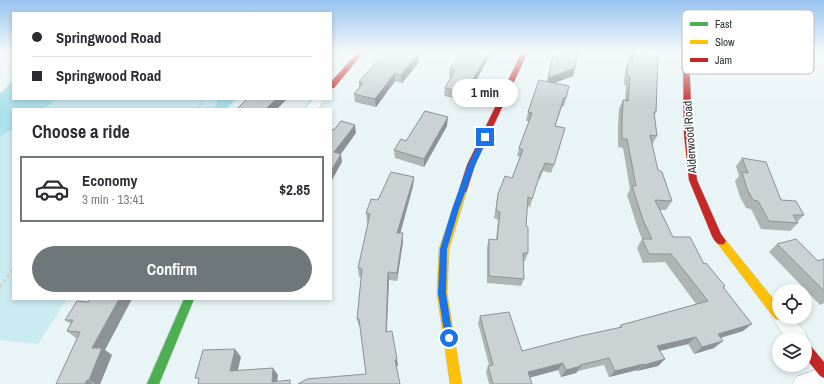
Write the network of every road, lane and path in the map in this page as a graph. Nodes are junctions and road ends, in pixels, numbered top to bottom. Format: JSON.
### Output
{"nodes":[{"id":1,"x":345,"y":70,"type":"edge"},
{"id":2,"x":517,"y":70,"type":"edge"},
{"id":3,"x":687,"y":74,"type":"edge"},
{"id":4,"x":332,"y":85,"type":"edge"},
{"id":5,"x":319,"y":100,"type":"edge"},
{"id":6,"x":312,"y":108,"type":"edge"},
{"id":7,"x":12,"y":270,"type":"edge"},
{"id":8,"x":0,"y":287,"type":"edge"},
{"id":9,"x":189,"y":300,"type":"edge"},
{"id":10,"x":772,"y":306,"type":"edge"},
{"id":11,"x":786,"y":324,"type":"edge"},
{"id":12,"x":793,"y":332,"type":"edge"},
{"id":13,"x":812,"y":357,"type":"edge"},
{"id":14,"x":824,"y":372,"type":"edge"},
{"id":15,"x":824,"y":377,"type":"edge"},
{"id":16,"x":153,"y":384,"type":"edge"},
{"id":17,"x":456,"y":384,"type":"edge"},
{"id":18,"x":803,"y":384,"type":"edge"}],
"edges":[{"from":1,"to":4,"type":"street"},
{"from":2,"to":17,"type":"street"},
{"from":3,"to":10,"type":"street","name":"Alderwood Road"},
{"from":5,"to":6,"type":"street"},
{"from":7,"to":8,"type":"path"},
{"from":9,"to":16,"type":"street"},
{"from":11,"to":12,"type":"street","name":"Alderwood Road"},
{"from":13,"to":14,"type":"street"},
{"from":15,"to":18,"type":"street"}]}
